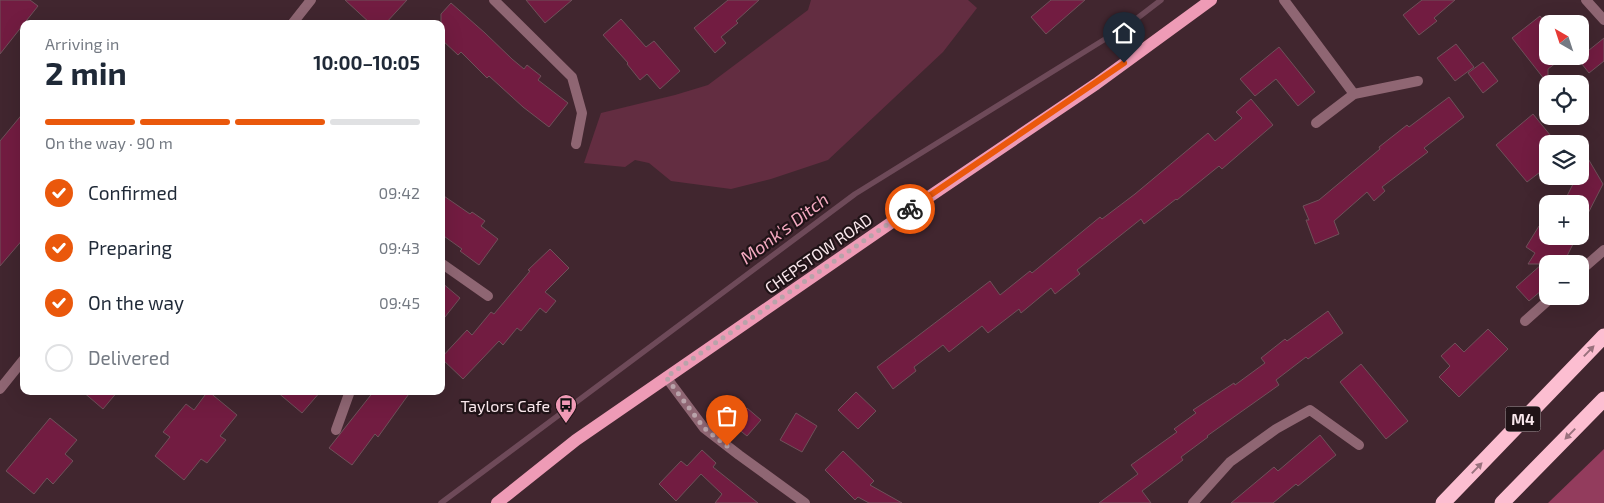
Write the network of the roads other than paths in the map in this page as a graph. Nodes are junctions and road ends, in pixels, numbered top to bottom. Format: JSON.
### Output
{"nodes":[{"id":1,"x":311,"y":0,"type":"edge"},
{"id":2,"x":494,"y":0,"type":"edge"},
{"id":3,"x":1210,"y":0,"type":"edge"},
{"id":4,"x":1284,"y":0,"type":"edge"},
{"id":5,"x":1586,"y":0,"type":"edge"},
{"id":6,"x":295,"y":20,"type":"edge"},
{"id":7,"x":1604,"y":20,"type":"edge"},
{"id":8,"x":1418,"y":81,"type":"dead end"},
{"id":9,"x":1354,"y":94,"type":"junction"},
{"id":10,"x":1316,"y":122,"type":"dead end"},
{"id":11,"x":576,"y":144,"type":"dead end"},
{"id":12,"x":1604,"y":250,"type":"edge"},
{"id":13,"x":1589,"y":263,"type":"edge"},
{"id":14,"x":445,"y":266,"type":"edge"},
{"id":15,"x":488,"y":296,"type":"dead end"},
{"id":16,"x":1543,"y":305,"type":"edge"},
{"id":17,"x":1526,"y":321,"type":"dead end"},
{"id":18,"x":1604,"y":336,"type":"edge"},
{"id":19,"x":20,"y":364,"type":"edge"},
{"id":20,"x":666,"y":377,"type":"junction"},
{"id":21,"x":0,"y":389,"type":"edge"},
{"id":22,"x":349,"y":395,"type":"edge"},
{"id":23,"x":1604,"y":399,"type":"edge"},
{"id":24,"x":336,"y":430,"type":"dead end"},
{"id":25,"x":1359,"y":445,"type":"dead end"},
{"id":26,"x":497,"y":503,"type":"edge"},
{"id":27,"x":805,"y":503,"type":"edge"},
{"id":28,"x":1193,"y":503,"type":"edge"},
{"id":29,"x":1443,"y":503,"type":"edge"},
{"id":30,"x":1502,"y":503,"type":"edge"}],
"edges":[{"from":1,"to":6,"type":"street"},
{"from":2,"to":11,"type":"street"},
{"from":3,"to":20,"type":"main road","name":"CHEPSTOW ROAD"},
{"from":4,"to":9,"type":"street"},
{"from":5,"to":7,"type":"street"},
{"from":8,"to":9,"type":"street"},
{"from":9,"to":10,"type":"street"},
{"from":12,"to":13,"type":"street"},
{"from":14,"to":15,"type":"street"},
{"from":16,"to":17,"type":"street"},
{"from":29,"to":18,"type":"highway","number":"M4","one_way":true},
{"from":19,"to":21,"type":"street"},
{"from":20,"to":26,"type":"main road","name":"CHEPSTOW ROAD"},
{"from":20,"to":27,"type":"street"},
{"from":22,"to":24,"type":"street"},
{"from":23,"to":30,"type":"highway","number":"M4","one_way":true},
{"from":25,"to":28,"type":"street"}]}
